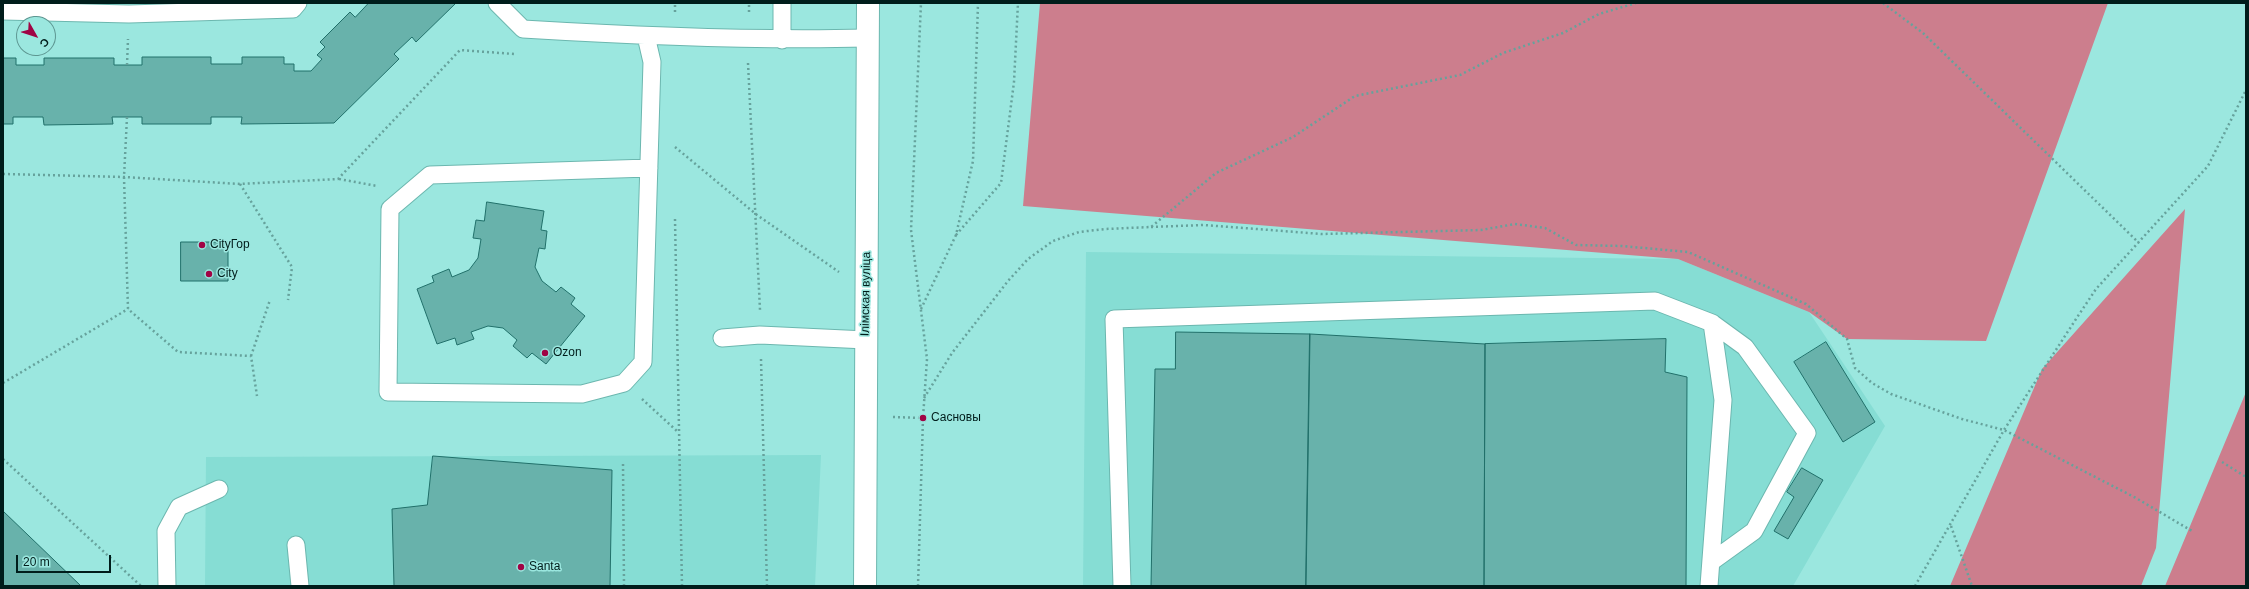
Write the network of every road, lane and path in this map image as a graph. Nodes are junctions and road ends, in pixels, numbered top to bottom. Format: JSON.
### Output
{"nodes":[{"id":1,"x":298,"y":3,"type":"edge"},
{"id":2,"x":497,"y":3,"type":"edge"},
{"id":3,"x":749,"y":3,"type":"edge"},
{"id":4,"x":782,"y":3,"type":"edge"},
{"id":5,"x":868,"y":3,"type":"edge"},
{"id":6,"x":921,"y":3,"type":"edge"},
{"id":7,"x":978,"y":3,"type":"edge"},
{"id":8,"x":1018,"y":3,"type":"edge"},
{"id":9,"x":1636,"y":3,"type":"edge"},
{"id":10,"x":1883,"y":3,"type":"edge"},
{"id":11,"x":3,"y":11,"type":"edge"},
{"id":12,"x":646,"y":36,"type":"junction"},
{"id":13,"x":867,"y":38,"type":"junction"},
{"id":14,"x":748,"y":40,"type":"junction"},
{"id":15,"x":782,"y":40,"type":"junction"},
{"id":16,"x":515,"y":54,"type":"dead end"},
{"id":17,"x":2246,"y":90,"type":"edge"},
{"id":18,"x":127,"y":117,"type":"dead end"},
{"id":19,"x":673,"y":153,"type":"dead end"},
{"id":20,"x":649,"y":168,"type":"junction"},
{"id":21,"x":3,"y":174,"type":"edge"},
{"id":22,"x":124,"y":177,"type":"junction"},
{"id":23,"x":338,"y":179,"type":"junction"},
{"id":24,"x":240,"y":184,"type":"junction"},
{"id":25,"x":411,"y":192,"type":"junction"},
{"id":26,"x":757,"y":215,"type":"junction"},
{"id":27,"x":675,"y":217,"type":"dead end"},
{"id":28,"x":956,"y":235,"type":"junction"},
{"id":29,"x":2139,"y":243,"type":"junction"},
{"id":30,"x":866,"y":290,"type":"junction"},
{"id":31,"x":270,"y":300,"type":"dead end"},
{"id":32,"x":288,"y":300,"type":"dead end"},
{"id":33,"x":128,"y":309,"type":"junction"},
{"id":34,"x":921,"y":309,"type":"junction"},
{"id":35,"x":1712,"y":323,"type":"junction"},
{"id":36,"x":760,"y":335,"type":"junction"},
{"id":37,"x":722,"y":338,"type":"dead end"},
{"id":38,"x":866,"y":340,"type":"junction"},
{"id":39,"x":251,"y":356,"type":"junction"},
{"id":40,"x":3,"y":383,"type":"edge"},
{"id":41,"x":624,"y":383,"type":"junction"},
{"id":42,"x":257,"y":396,"type":"dead end"},
{"id":43,"x":924,"y":398,"type":"junction"},
{"id":44,"x":679,"y":433,"type":"junction"},
{"id":45,"x":3,"y":459,"type":"edge"},
{"id":46,"x":2222,"y":462,"type":"dead end"},
{"id":47,"x":623,"y":464,"type":"dead end"},
{"id":48,"x":2246,"y":477,"type":"edge"},
{"id":49,"x":219,"y":489,"type":"dead end"},
{"id":50,"x":1951,"y":526,"type":"junction"},
{"id":51,"x":296,"y":545,"type":"dead end"},
{"id":52,"x":1711,"y":562,"type":"junction"},
{"id":53,"x":141,"y":586,"type":"edge"},
{"id":54,"x":167,"y":586,"type":"edge"},
{"id":55,"x":300,"y":586,"type":"edge"},
{"id":56,"x":624,"y":586,"type":"edge"},
{"id":57,"x":682,"y":586,"type":"edge"},
{"id":58,"x":767,"y":586,"type":"edge"},
{"id":59,"x":865,"y":586,"type":"edge"},
{"id":60,"x":918,"y":586,"type":"edge"},
{"id":61,"x":1122,"y":586,"type":"edge"},
{"id":62,"x":1709,"y":586,"type":"edge"},
{"id":63,"x":1915,"y":586,"type":"edge"},
{"id":64,"x":1972,"y":586,"type":"edge"}],
"edges":[{"from":1,"to":11,"type":"lane"},
{"from":2,"to":12,"type":"lane"},
{"from":3,"to":14,"type":"path"},
{"from":4,"to":15,"type":"lane"},
{"from":5,"to":13,"type":"street","name":"Ілімская вуліца"},
{"from":6,"to":34,"type":"path"},
{"from":7,"to":28,"type":"path"},
{"from":8,"to":28,"type":"path"},
{"from":9,"to":43,"type":"path"},
{"from":10,"to":29,"type":"path"},
{"from":12,"to":14,"type":"lane"},
{"from":12,"to":20,"type":"lane"},
{"from":13,"to":15,"type":"lane"},
{"from":13,"to":30,"type":"street","name":"Ілімская вуліца"},
{"from":14,"to":15,"type":"lane"},
{"from":14,"to":26,"type":"path"},
{"from":16,"to":23,"type":"path"},
{"from":17,"to":29,"type":"path"},
{"from":18,"to":22,"type":"path"},
{"from":19,"to":26,"type":"path"},
{"from":20,"to":25,"type":"lane"},
{"from":20,"to":41,"type":"lane"},
{"from":21,"to":22,"type":"path"},
{"from":22,"to":24,"type":"path"},
{"from":22,"to":33,"type":"path"},
{"from":23,"to":24,"type":"path"},
{"from":23,"to":25,"type":"path"},
{"from":24,"to":32,"type":"path"},
{"from":25,"to":41,"type":"lane"},
{"from":26,"to":30,"type":"path"},
{"from":26,"to":36,"type":"path"},
{"from":27,"to":44,"type":"path"},
{"from":28,"to":34,"type":"path"},
{"from":29,"to":50,"type":"path"},
{"from":30,"to":38,"type":"street","name":"Ілімская вуліца"},
{"from":31,"to":39,"type":"path"},
{"from":33,"to":39,"type":"path"},
{"from":33,"to":40,"type":"path"},
{"from":34,"to":43,"type":"path"},
{"from":35,"to":52,"type":"lane"},
{"from":35,"to":52,"type":"lane"},
{"from":35,"to":61,"type":"lane"},
{"from":36,"to":37,"type":"lane"},
{"from":36,"to":38,"type":"lane"},
{"from":36,"to":58,"type":"path"},
{"from":38,"to":59,"type":"street","name":"Ілімская вуліца"},
{"from":39,"to":42,"type":"path"},
{"from":41,"to":44,"type":"path"},
{"from":43,"to":60,"type":"path"},
{"from":44,"to":57,"type":"path"},
{"from":45,"to":53,"type":"path"},
{"from":46,"to":48,"type":"path"},
{"from":47,"to":56,"type":"path"},
{"from":49,"to":54,"type":"lane"},
{"from":50,"to":63,"type":"path"},
{"from":50,"to":64,"type":"path"},
{"from":51,"to":55,"type":"lane"},
{"from":52,"to":62,"type":"lane"}]}
